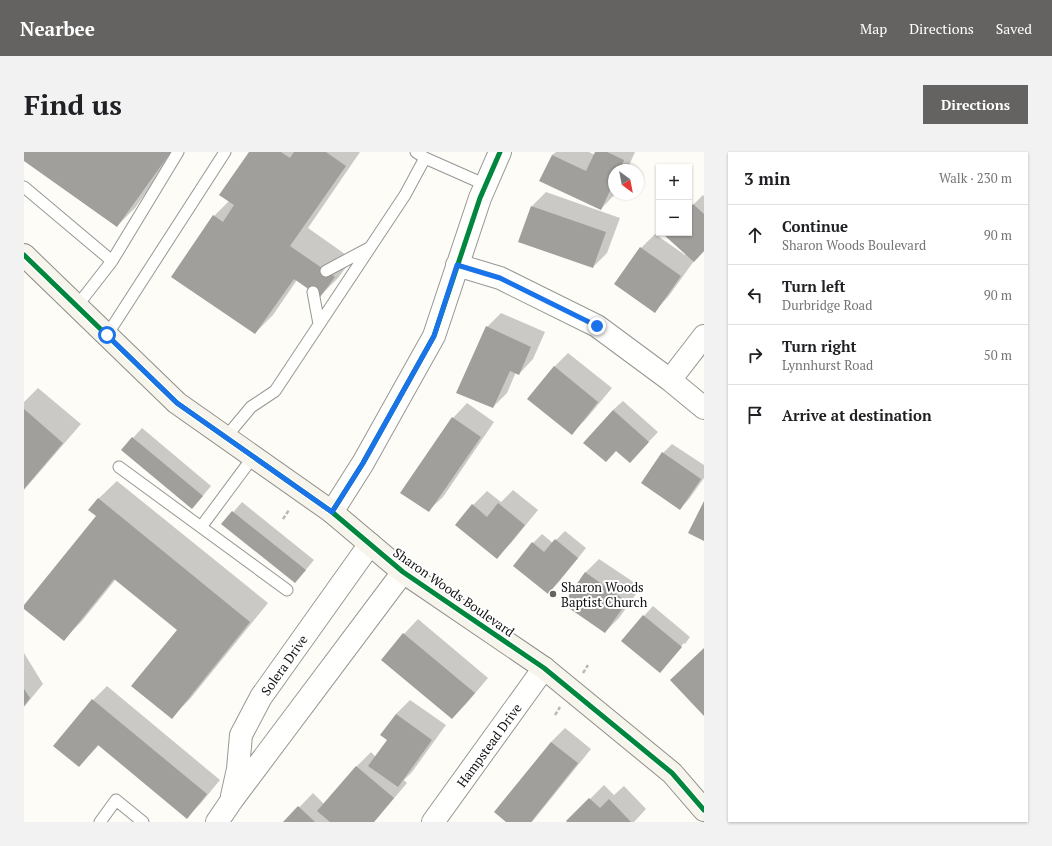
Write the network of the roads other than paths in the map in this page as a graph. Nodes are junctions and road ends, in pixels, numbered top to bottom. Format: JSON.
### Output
{"nodes":[{"id":1,"x":178,"y":152,"type":"edge"},
{"id":2,"x":225,"y":152,"type":"edge"},
{"id":3,"x":500,"y":152,"type":"edge"},
{"id":4,"x":421,"y":155,"type":"edge"},
{"id":5,"x":486,"y":185,"type":"junction"},
{"id":6,"x":24,"y":188,"type":"edge"},
{"id":7,"x":370,"y":248,"type":"junction"},
{"id":8,"x":24,"y":255,"type":"edge"},
{"id":9,"x":112,"y":261,"type":"junction"},
{"id":10,"x":457,"y":265,"type":"junction"},
{"id":11,"x":326,"y":271,"type":"dead end"},
{"id":12,"x":313,"y":292,"type":"dead end"},
{"id":13,"x":77,"y":306,"type":"junction"},
{"id":14,"x":319,"y":324,"type":"junction"},
{"id":15,"x":107,"y":335,"type":"junction"},
{"id":16,"x":704,"y":336,"type":"edge"},
{"id":17,"x":670,"y":380,"type":"junction"},
{"id":18,"x":704,"y":408,"type":"edge"},
{"id":19,"x":226,"y":437,"type":"junction"},
{"id":20,"x":253,"y":457,"type":"junction"},
{"id":21,"x":119,"y":467,"type":"dead end"},
{"id":22,"x":332,"y":512,"type":"junction"},
{"id":23,"x":201,"y":527,"type":"junction"},
{"id":24,"x":370,"y":544,"type":"junction"},
{"id":25,"x":403,"y":572,"type":"junction"},
{"id":26,"x":287,"y":590,"type":"dead end"},
{"id":27,"x":544,"y":668,"type":"junction"},
{"id":28,"x":232,"y":800,"type":"junction"},
{"id":29,"x":704,"y":810,"type":"edge"},
{"id":30,"x":100,"y":822,"type":"edge"},
{"id":31,"x":143,"y":822,"type":"edge"},
{"id":32,"x":217,"y":822,"type":"edge"},
{"id":33,"x":433,"y":822,"type":"edge"}],
"edges":[{"from":1,"to":9,"type":"lane"},
{"from":2,"to":15,"type":"lane"},
{"from":3,"to":5,"type":"street"},
{"from":4,"to":5,"type":"lane"},
{"from":4,"to":7,"type":"lane"},
{"from":5,"to":10,"type":"street"},
{"from":6,"to":9,"type":"lane"},
{"from":7,"to":11,"type":"lane"},
{"from":7,"to":14,"type":"lane"},
{"from":8,"to":13,"type":"street","name":"Sharon Woods Boulevard"},
{"from":9,"to":13,"type":"lane"},
{"from":10,"to":17,"type":"street"},
{"from":10,"to":22,"type":"street"},
{"from":12,"to":14,"type":"lane"},
{"from":13,"to":15,"type":"street","name":"Sharon Woods Boulevard"},
{"from":14,"to":19,"type":"lane"},
{"from":15,"to":19,"type":"street","name":"Sharon Woods Boulevard"},
{"from":16,"to":17,"type":"street"},
{"from":17,"to":18,"type":"street"},
{"from":19,"to":20,"type":"street","name":"Sharon Woods Boulevard"},
{"from":20,"to":22,"type":"street","name":"Sharon Woods Boulevard"},
{"from":20,"to":23,"type":"lane"},
{"from":21,"to":23,"type":"lane"},
{"from":22,"to":24,"type":"street","name":"Sharon Woods Boulevard"},
{"from":23,"to":26,"type":"lane"},
{"from":24,"to":25,"type":"street","name":"Sharon Woods Boulevard"},
{"from":24,"to":28,"type":"street","name":"Solera Drive"},
{"from":25,"to":27,"type":"street","name":"Sharon Woods Boulevard"},
{"from":25,"to":28,"type":"street","name":"Solera Drive"},
{"from":27,"to":29,"type":"street","name":"Sharon Woods Boulevard"},
{"from":27,"to":33,"type":"street","name":"Hampstead Drive"},
{"from":28,"to":32,"type":"street","name":"Solera Drive"},
{"from":30,"to":31,"type":"lane"}]}
